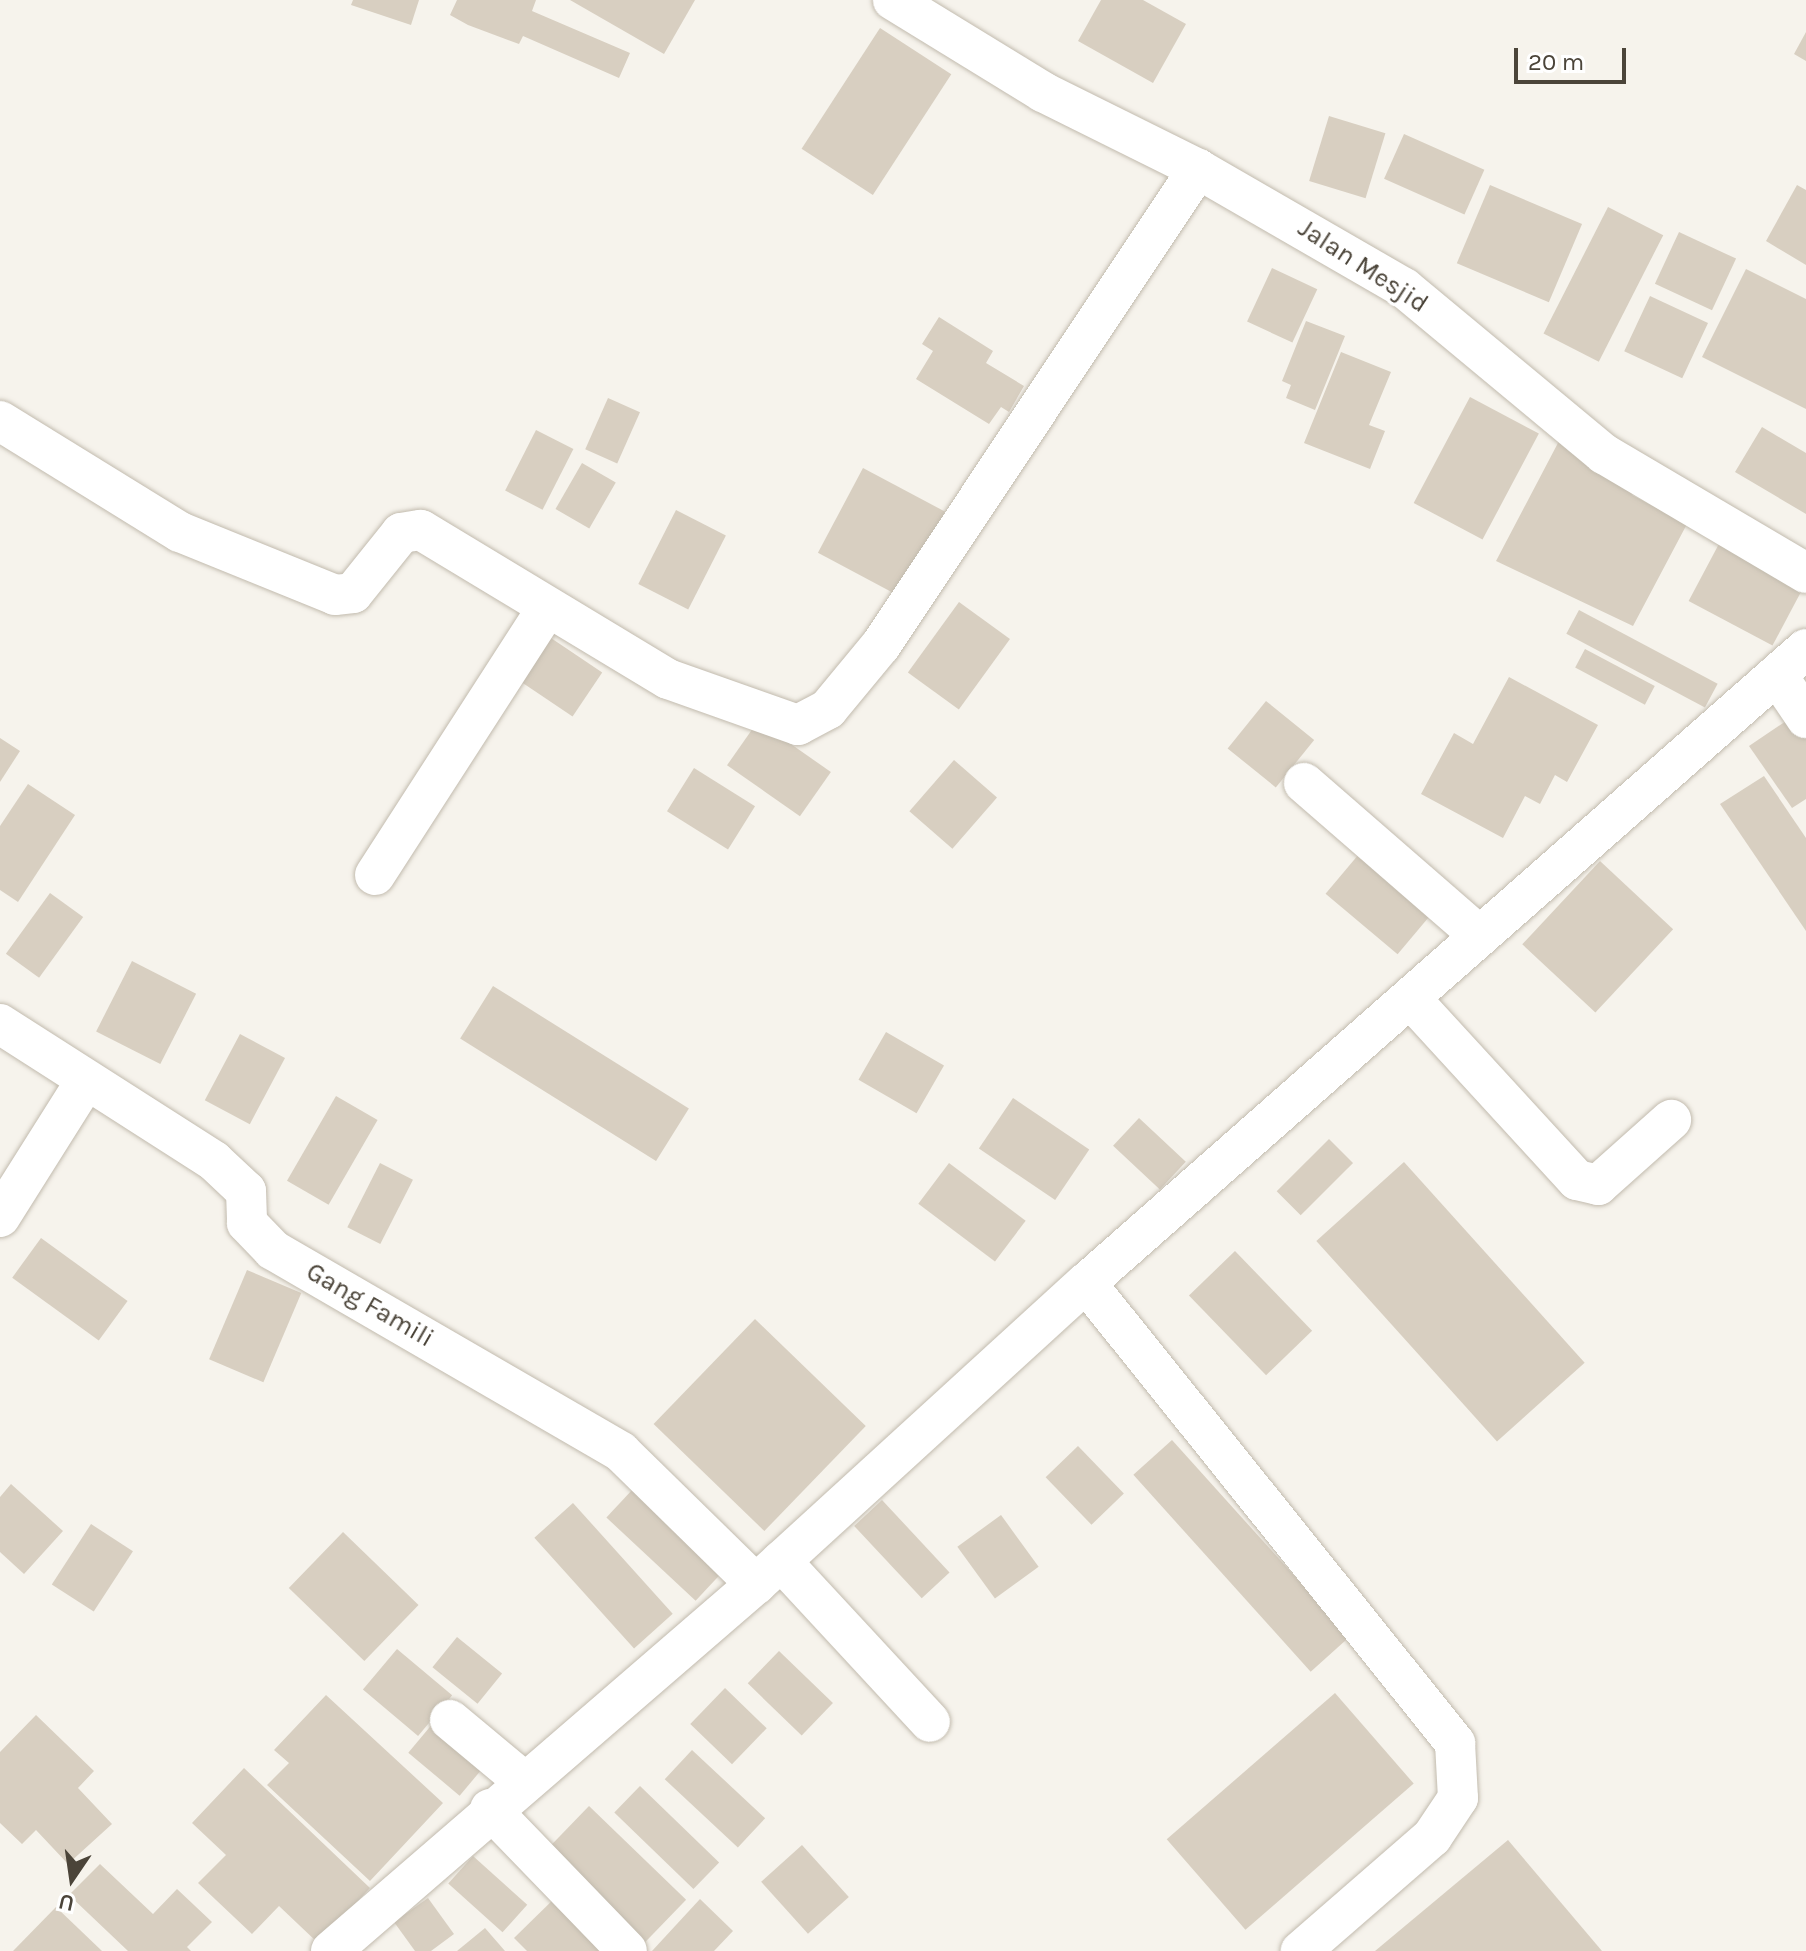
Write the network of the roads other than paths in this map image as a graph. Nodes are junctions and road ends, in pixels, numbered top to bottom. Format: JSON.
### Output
{"nodes":[{"id":1,"x":893,"y":0,"type":"edge"},
{"id":2,"x":1198,"y":169,"type":"junction"},
{"id":3,"x":0,"y":421,"type":"edge"},
{"id":4,"x":1806,"y":573,"type":"edge"},
{"id":5,"x":546,"y":610,"type":"junction"},
{"id":6,"x":1792,"y":662,"type":"edge"},
{"id":7,"x":1806,"y":718,"type":"edge"},
{"id":8,"x":1304,"y":783,"type":"dead end"},
{"id":9,"x":375,"y":875,"type":"dead end"},
{"id":10,"x":1480,"y":936,"type":"junction"},
{"id":11,"x":1410,"y":998,"type":"junction"},
{"id":12,"x":0,"y":1024,"type":"edge"},
{"id":13,"x":85,"y":1082,"type":"junction"},
{"id":14,"x":1671,"y":1120,"type":"dead end"},
{"id":15,"x":0,"y":1217,"type":"edge"},
{"id":16,"x":1086,"y":1283,"type":"junction"},
{"id":17,"x":768,"y":1573,"type":"junction"},
{"id":18,"x":450,"y":1720,"type":"dead end"},
{"id":19,"x":930,"y":1722,"type":"dead end"},
{"id":20,"x":522,"y":1780,"type":"junction"},
{"id":21,"x":490,"y":1809,"type":"junction"},
{"id":22,"x":331,"y":1951,"type":"edge"},
{"id":23,"x":627,"y":1951,"type":"edge"},
{"id":24,"x":1301,"y":1951,"type":"edge"}],
"edges":[{"from":1,"to":2,"type":"street","name":"Jalan Mesjid"},
{"from":2,"to":4,"type":"street","name":"Jalan Mesjid"},
{"from":2,"to":5,"type":"street"},
{"from":3,"to":5,"type":"street"},
{"from":5,"to":9,"type":"street"},
{"from":6,"to":7,"type":"street"},
{"from":6,"to":10,"type":"street"},
{"from":8,"to":10,"type":"street"},
{"from":10,"to":11,"type":"street"},
{"from":11,"to":14,"type":"street"},
{"from":11,"to":16,"type":"street"},
{"from":12,"to":13,"type":"street","name":"Gang Famili"},
{"from":13,"to":15,"type":"street"},
{"from":13,"to":17,"type":"street","name":"Gang Famili"},
{"from":16,"to":17,"type":"street"},
{"from":16,"to":24,"type":"street"},
{"from":17,"to":19,"type":"street","name":"Gang Famili"},
{"from":17,"to":20,"type":"street"},
{"from":18,"to":20,"type":"street"},
{"from":20,"to":21,"type":"street"},
{"from":21,"to":22,"type":"street"},
{"from":21,"to":23,"type":"street"}]}
